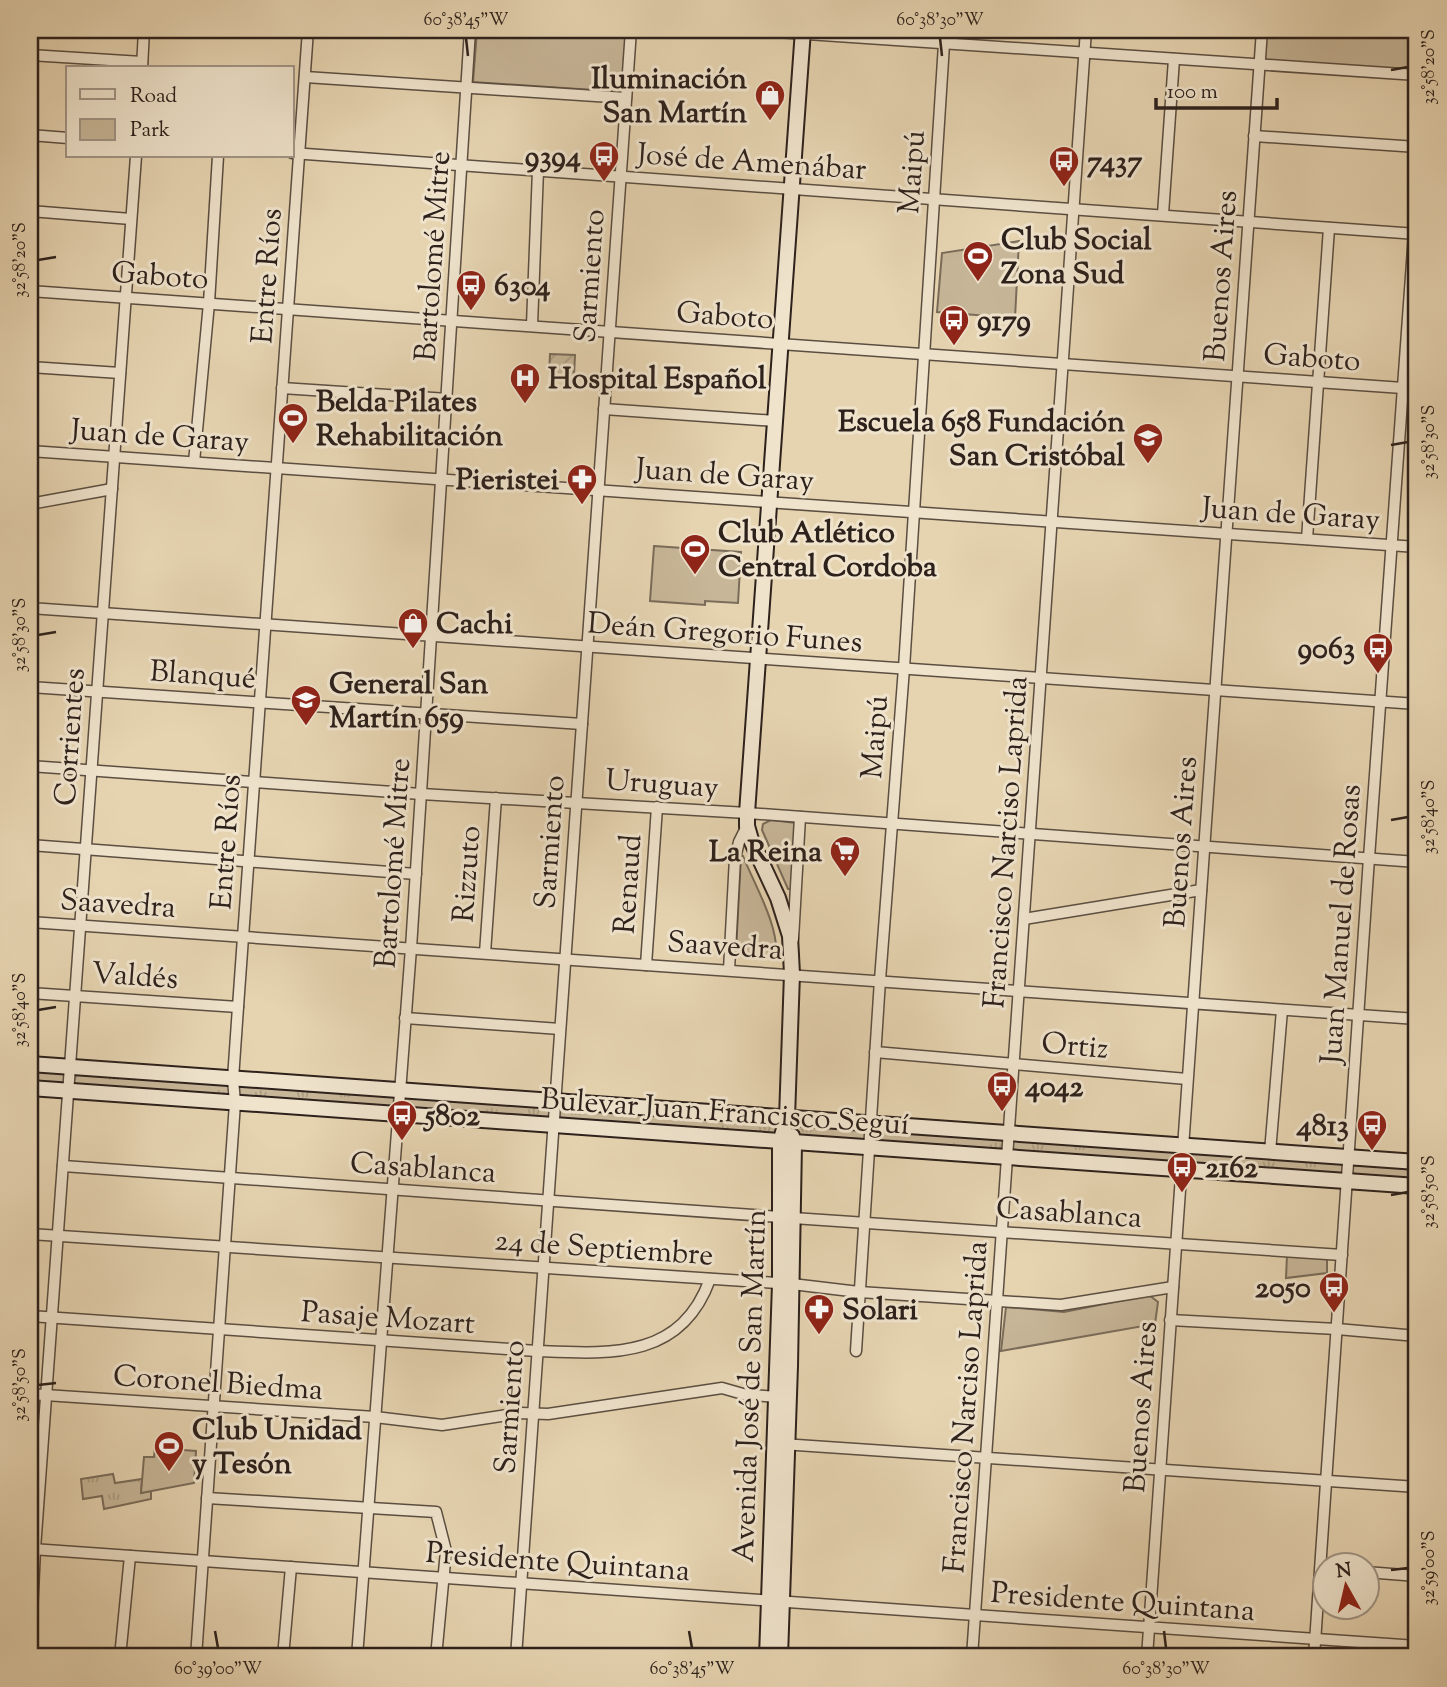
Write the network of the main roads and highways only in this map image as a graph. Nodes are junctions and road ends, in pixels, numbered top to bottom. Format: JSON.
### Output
{"nodes":[{"id":1,"x":803,"y":32,"type":"edge"},
{"id":2,"x":30,"y":1064,"type":"edge"},
{"id":3,"x":30,"y":1088,"type":"edge"},
{"id":4,"x":787,"y":1118,"type":"junction"},
{"id":5,"x":787,"y":1143,"type":"junction"},
{"id":6,"x":1417,"y":1162,"type":"edge"},
{"id":7,"x":1417,"y":1186,"type":"edge"},
{"id":8,"x":786,"y":1284,"type":"junction"},
{"id":9,"x":781,"y":1444,"type":"junction"},
{"id":10,"x":775,"y":1600,"type":"junction"},
{"id":11,"x":767,"y":1657,"type":"edge"},
{"id":12,"x":780,"y":1657,"type":"edge"}],
"edges":[{"from":1,"to":4,"type":"main road","name":"Avenida José de San Martín"},
{"from":2,"to":4,"type":"main road","name":"Bulevar Juan Francisco Seguí"},
{"from":3,"to":5,"type":"main road","name":"Bulevar Juan Francisco Seguí"},
{"from":4,"to":5,"type":"main road","name":"Avenida José de San Martín"},
{"from":4,"to":6,"type":"main road","name":"Bulevar Juan Francisco Seguí"},
{"from":5,"to":7,"type":"main road","name":"Bulevar Juan Francisco Seguí"},
{"from":5,"to":8,"type":"main road","name":"Avenida José de San Martín"},
{"from":8,"to":9,"type":"main road","name":"Avenida José de San Martín"},
{"from":8,"to":9,"type":"main road","name":"Avenida José de San Martín"},
{"from":9,"to":10,"type":"main road","name":"Avenida José de San Martín"},
{"from":10,"to":11,"type":"main road","name":"Avenida José de San Martín"},
{"from":10,"to":12,"type":"main road","name":"Avenida José de San Martín"}]}
